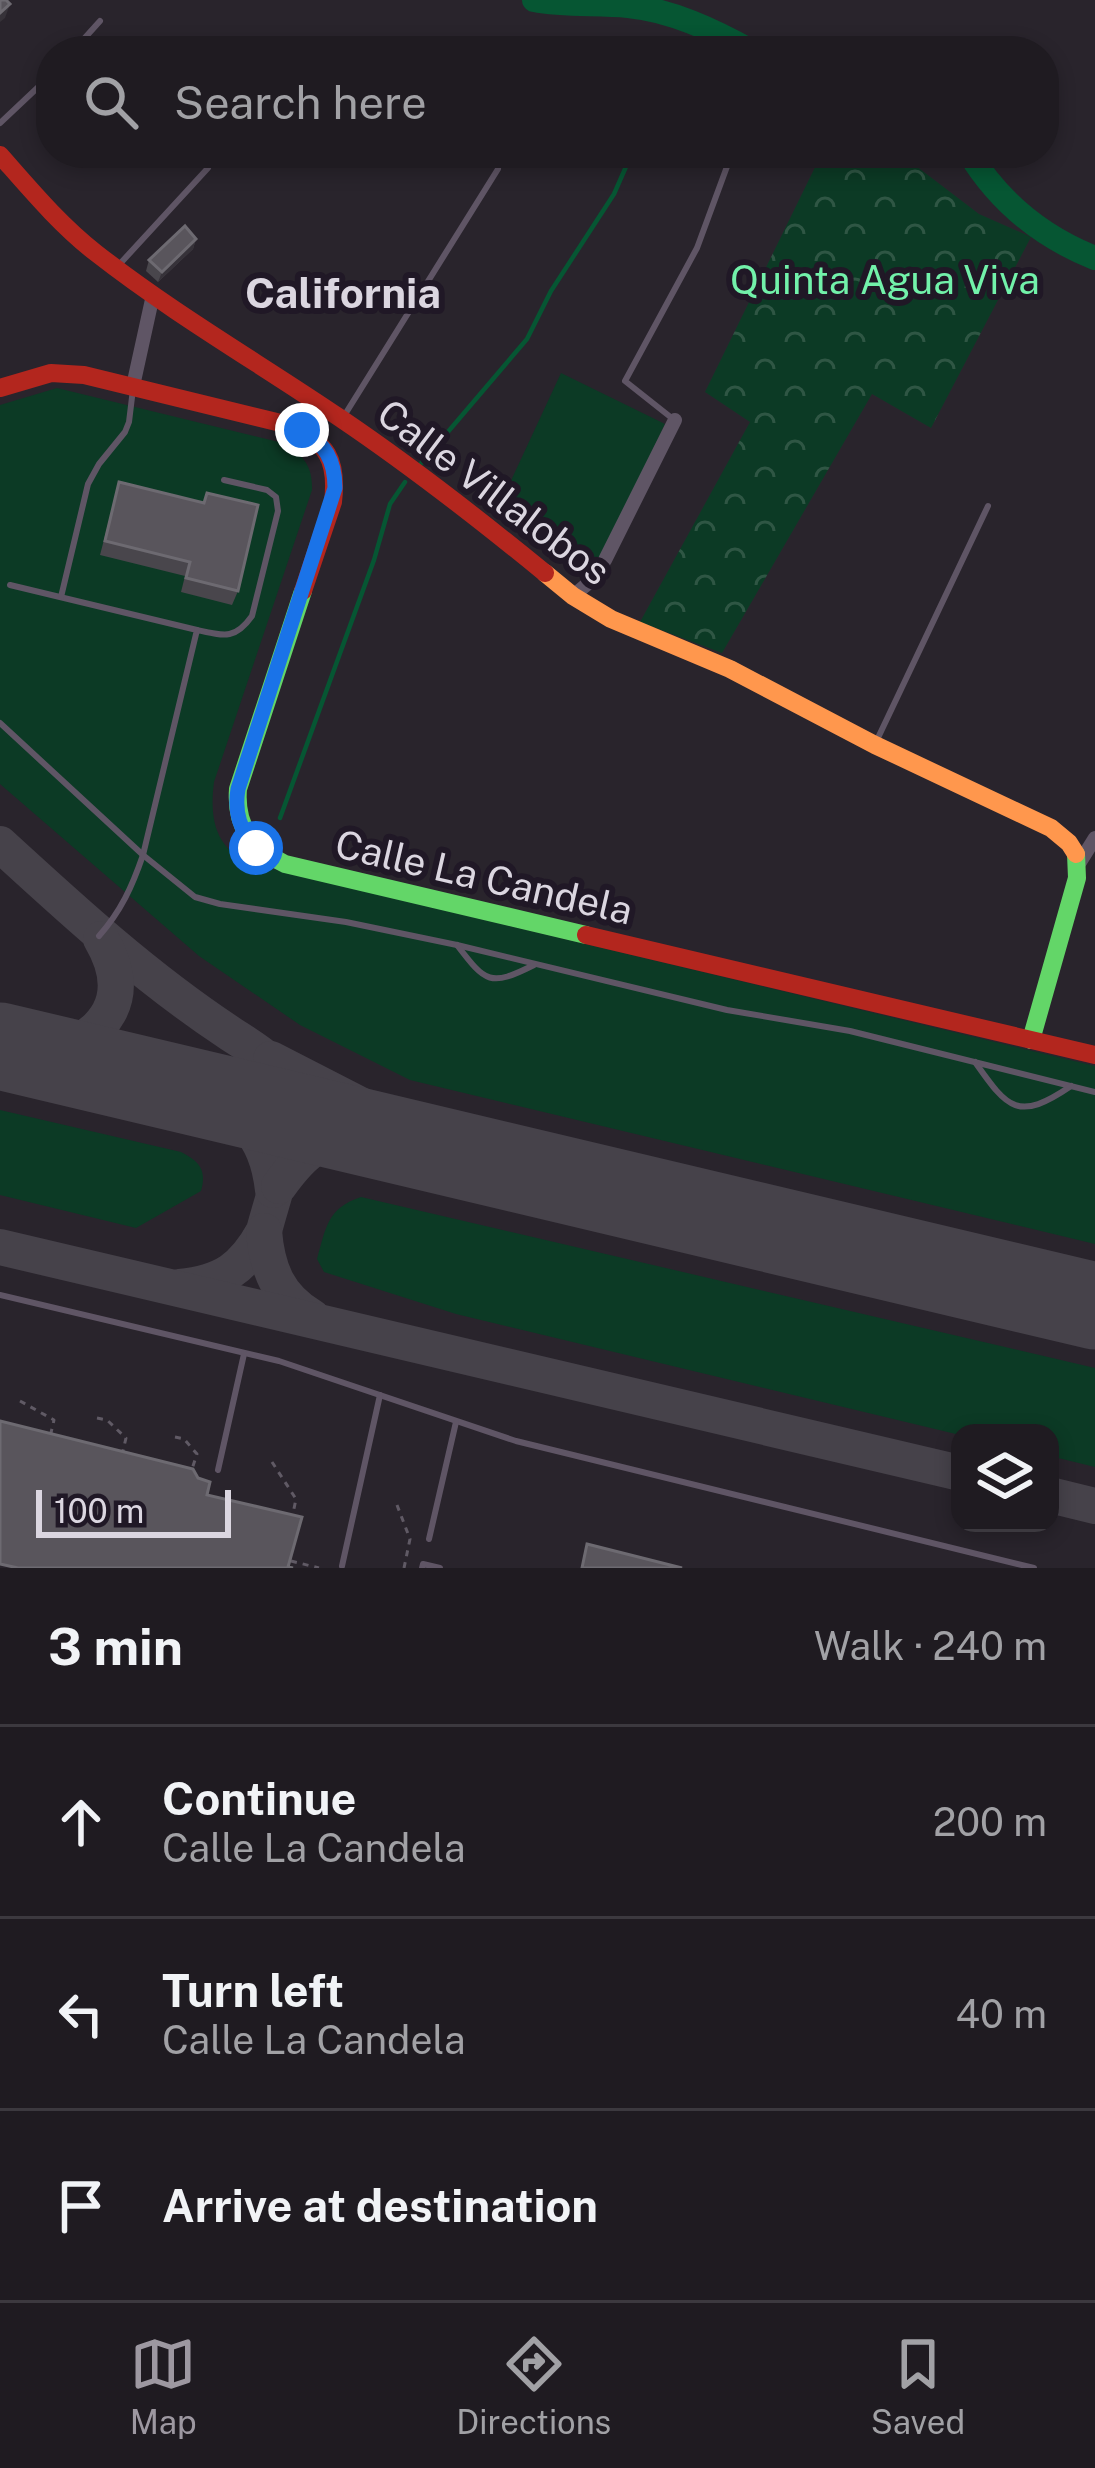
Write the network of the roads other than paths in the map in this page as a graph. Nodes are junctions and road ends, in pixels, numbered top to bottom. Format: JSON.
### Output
{"nodes":[{"id":1,"x":100,"y":21,"type":"dead end"},
{"id":2,"x":86,"y":36,"type":"edge"},
{"id":3,"x":36,"y":89,"type":"edge"},
{"id":4,"x":0,"y":123,"type":"edge"},
{"id":5,"x":0,"y":155,"type":"edge"},
{"id":6,"x":208,"y":168,"type":"dead end"},
{"id":7,"x":726,"y":168,"type":"edge"},
{"id":8,"x":498,"y":169,"type":"dead end"},
{"id":9,"x":117,"y":268,"type":"junction"},
{"id":10,"x":153,"y":295,"type":"junction"},
{"id":11,"x":133,"y":386,"type":"junction"},
{"id":12,"x":0,"y":388,"type":"edge"},
{"id":13,"x":343,"y":419,"type":"junction"},
{"id":14,"x":675,"y":421,"type":"joint"},
{"id":15,"x":224,"y":480,"type":"dead end"},
{"id":16,"x":988,"y":506,"type":"dead end"},
{"id":17,"x":10,"y":585,"type":"dead end"},
{"id":18,"x":573,"y":596,"type":"junction"},
{"id":19,"x":61,"y":597,"type":"junction"},
{"id":20,"x":197,"y":630,"type":"junction"},
{"id":21,"x":0,"y":723,"type":"edge"},
{"id":22,"x":874,"y":745,"type":"junction"},
{"id":23,"x":1095,"y":838,"type":"edge"},
{"id":24,"x":143,"y":855,"type":"junction"},
{"id":25,"x":1087,"y":864,"type":"edge"},
{"id":26,"x":99,"y":936,"type":"dead end"},
{"id":27,"x":457,"y":945,"type":"junction"},
{"id":28,"x":537,"y":964,"type":"junction"},
{"id":29,"x":1031,"y":1040,"type":"junction"},
{"id":30,"x":1095,"y":1055,"type":"edge"},
{"id":31,"x":974,"y":1061,"type":"junction"},
{"id":32,"x":1071,"y":1086,"type":"junction"},
{"id":33,"x":1095,"y":1092,"type":"edge"},
{"id":34,"x":0,"y":1294,"type":"edge"},
{"id":35,"x":244,"y":1354,"type":"junction"},
{"id":36,"x":380,"y":1395,"type":"junction"},
{"id":37,"x":456,"y":1422,"type":"junction"},
{"id":38,"x":218,"y":1470,"type":"dead end"},
{"id":39,"x":429,"y":1539,"type":"dead end"},
{"id":40,"x":342,"y":1566,"type":"edge"},
{"id":41,"x":422,"y":1568,"type":"edge"},
{"id":42,"x":440,"y":1568,"type":"edge"},
{"id":43,"x":1034,"y":1568,"type":"edge"}],
"edges":[{"from":1,"to":2,"type":"lane"},
{"from":3,"to":4,"type":"lane"},
{"from":5,"to":9,"type":"street","name":"Calle Villalobos"},
{"from":6,"to":9,"type":"lane"},
{"from":7,"to":14,"type":"lane"},
{"from":8,"to":13,"type":"lane"},
{"from":9,"to":10,"type":"street","name":"Calle Villalobos"},
{"from":10,"to":11,"type":"street"},
{"from":10,"to":13,"type":"street","name":"Calle Villalobos"},
{"from":11,"to":12,"type":"street","name":"Calle La Candela"},
{"from":11,"to":19,"type":"lane"},
{"from":11,"to":29,"type":"street","name":"Calle La Candela"},
{"from":13,"to":18,"type":"street","name":"Calle Villalobos"},
{"from":14,"to":18,"type":"street"},
{"from":15,"to":20,"type":"lane"},
{"from":16,"to":22,"type":"lane"},
{"from":17,"to":19,"type":"lane"},
{"from":18,"to":22,"type":"street","name":"Calle Villalobos"},
{"from":19,"to":20,"type":"lane"},
{"from":20,"to":24,"type":"lane"},
{"from":21,"to":24,"type":"lane"},
{"from":22,"to":25,"type":"street","name":"Calle Villalobos"},
{"from":23,"to":25,"type":"street"},
{"from":24,"to":26,"type":"lane"},
{"from":24,"to":27,"type":"lane"},
{"from":25,"to":29,"type":"street"},
{"from":27,"to":28,"type":"lane"},
{"from":27,"to":28,"type":"lane"},
{"from":28,"to":31,"type":"lane"},
{"from":29,"to":30,"type":"street","name":"Calle La Candela"},
{"from":31,"to":32,"type":"lane"},
{"from":31,"to":32,"type":"lane"},
{"from":32,"to":33,"type":"lane"},
{"from":34,"to":35,"type":"lane"},
{"from":35,"to":36,"type":"lane"},
{"from":35,"to":38,"type":"lane"},
{"from":36,"to":37,"type":"lane"},
{"from":36,"to":40,"type":"lane"},
{"from":37,"to":39,"type":"lane"},
{"from":37,"to":43,"type":"lane"},
{"from":41,"to":42,"type":"lane"}]}
